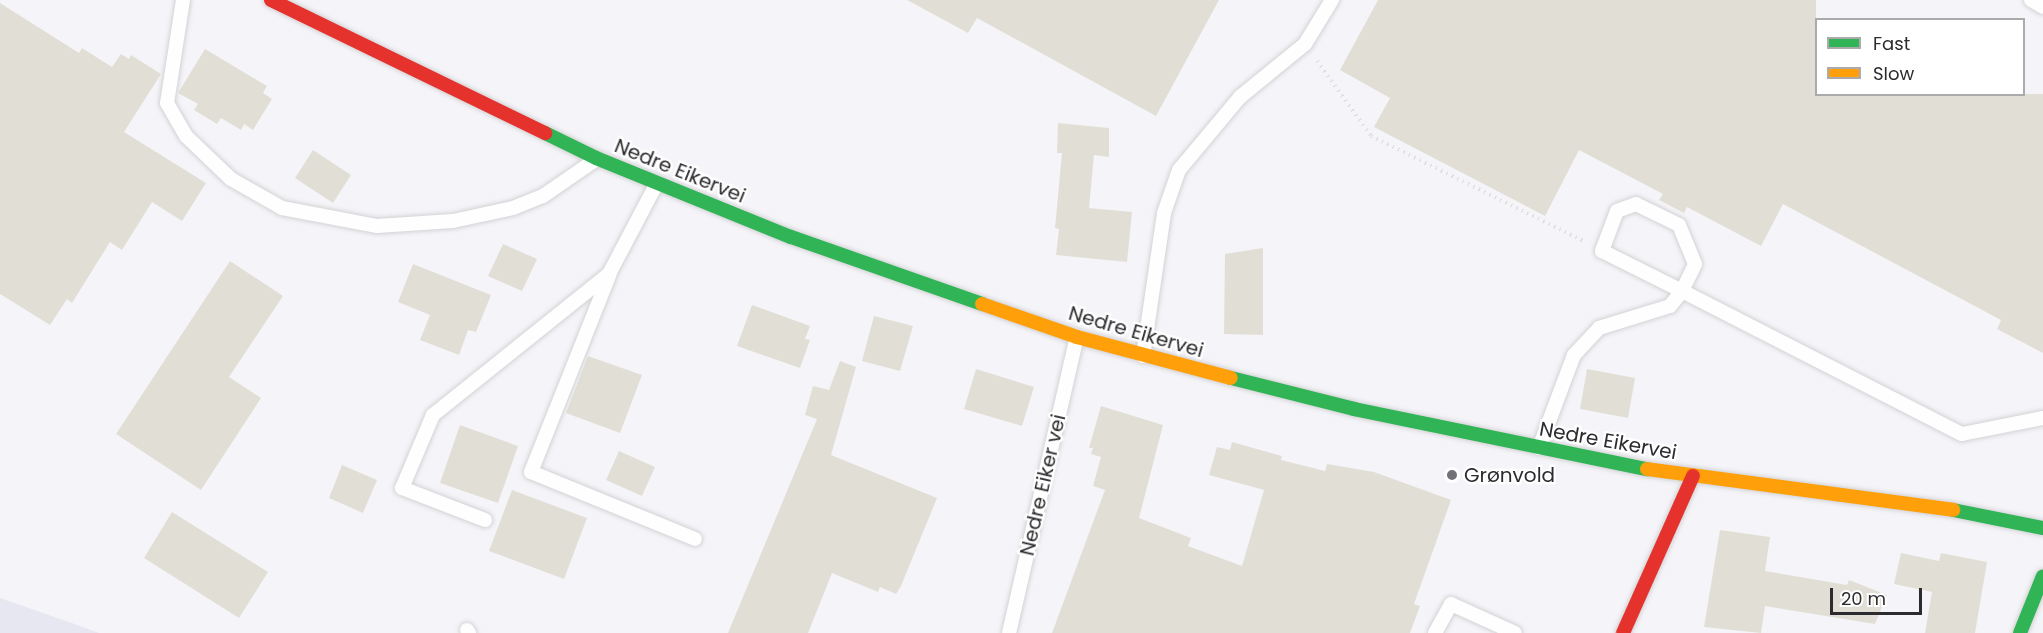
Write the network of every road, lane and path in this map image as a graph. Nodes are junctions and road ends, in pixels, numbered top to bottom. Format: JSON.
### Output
{"nodes":[{"id":1,"x":183,"y":0,"type":"edge"},
{"id":2,"x":271,"y":0,"type":"edge"},
{"id":3,"x":1332,"y":0,"type":"edge"},
{"id":4,"x":2031,"y":0,"type":"edge"},
{"id":5,"x":2043,"y":7,"type":"edge"},
{"id":6,"x":1305,"y":44,"type":"junction"},
{"id":7,"x":596,"y":158,"type":"junction"},
{"id":8,"x":657,"y":183,"type":"junction"},
{"id":9,"x":1602,"y":251,"type":"junction"},
{"id":10,"x":609,"y":274,"type":"junction"},
{"id":11,"x":1682,"y":291,"type":"junction"},
{"id":12,"x":1077,"y":337,"type":"junction"},
{"id":13,"x":1143,"y":356,"type":"junction"},
{"id":14,"x":2043,"y":418,"type":"edge"},
{"id":15,"x":1539,"y":448,"type":"junction"},
{"id":16,"x":1693,"y":476,"type":"junction"},
{"id":17,"x":485,"y":520,"type":"dead end"},
{"id":18,"x":2043,"y":528,"type":"edge"},
{"id":19,"x":695,"y":539,"type":"dead end"},
{"id":20,"x":2043,"y":576,"type":"edge"},
{"id":21,"x":1009,"y":633,"type":"edge"},
{"id":22,"x":1435,"y":633,"type":"edge"},
{"id":23,"x":1515,"y":633,"type":"edge"},
{"id":24,"x":1623,"y":633,"type":"edge"},
{"id":25,"x":2020,"y":633,"type":"edge"}],
"edges":[{"from":1,"to":7,"type":"lane"},
{"from":2,"to":7,"type":"main road","name":"Nedre Eikervei"},
{"from":3,"to":6,"type":"lane"},
{"from":4,"to":5,"type":"lane"},
{"from":6,"to":9,"type":"path"},
{"from":6,"to":13,"type":"lane"},
{"from":7,"to":8,"type":"main road","name":"Nedre Eikervei"},
{"from":8,"to":10,"type":"lane"},
{"from":8,"to":12,"type":"main road","name":"Nedre Eikervei"},
{"from":9,"to":11,"type":"lane"},
{"from":9,"to":11,"type":"lane"},
{"from":10,"to":17,"type":"lane"},
{"from":10,"to":19,"type":"lane"},
{"from":11,"to":14,"type":"lane"},
{"from":11,"to":15,"type":"lane"},
{"from":12,"to":13,"type":"main road","name":"Nedre Eikervei"},
{"from":12,"to":21,"type":"lane","name":"Nedre Eiker vei"},
{"from":13,"to":15,"type":"main road","name":"Nedre Eikervei"},
{"from":15,"to":16,"type":"main road","name":"Nedre Eikervei"},
{"from":16,"to":18,"type":"main road","name":"Nedre Eikervei"},
{"from":16,"to":24,"type":"main road"},
{"from":20,"to":25,"type":"main road"},
{"from":22,"to":23,"type":"lane"}]}
